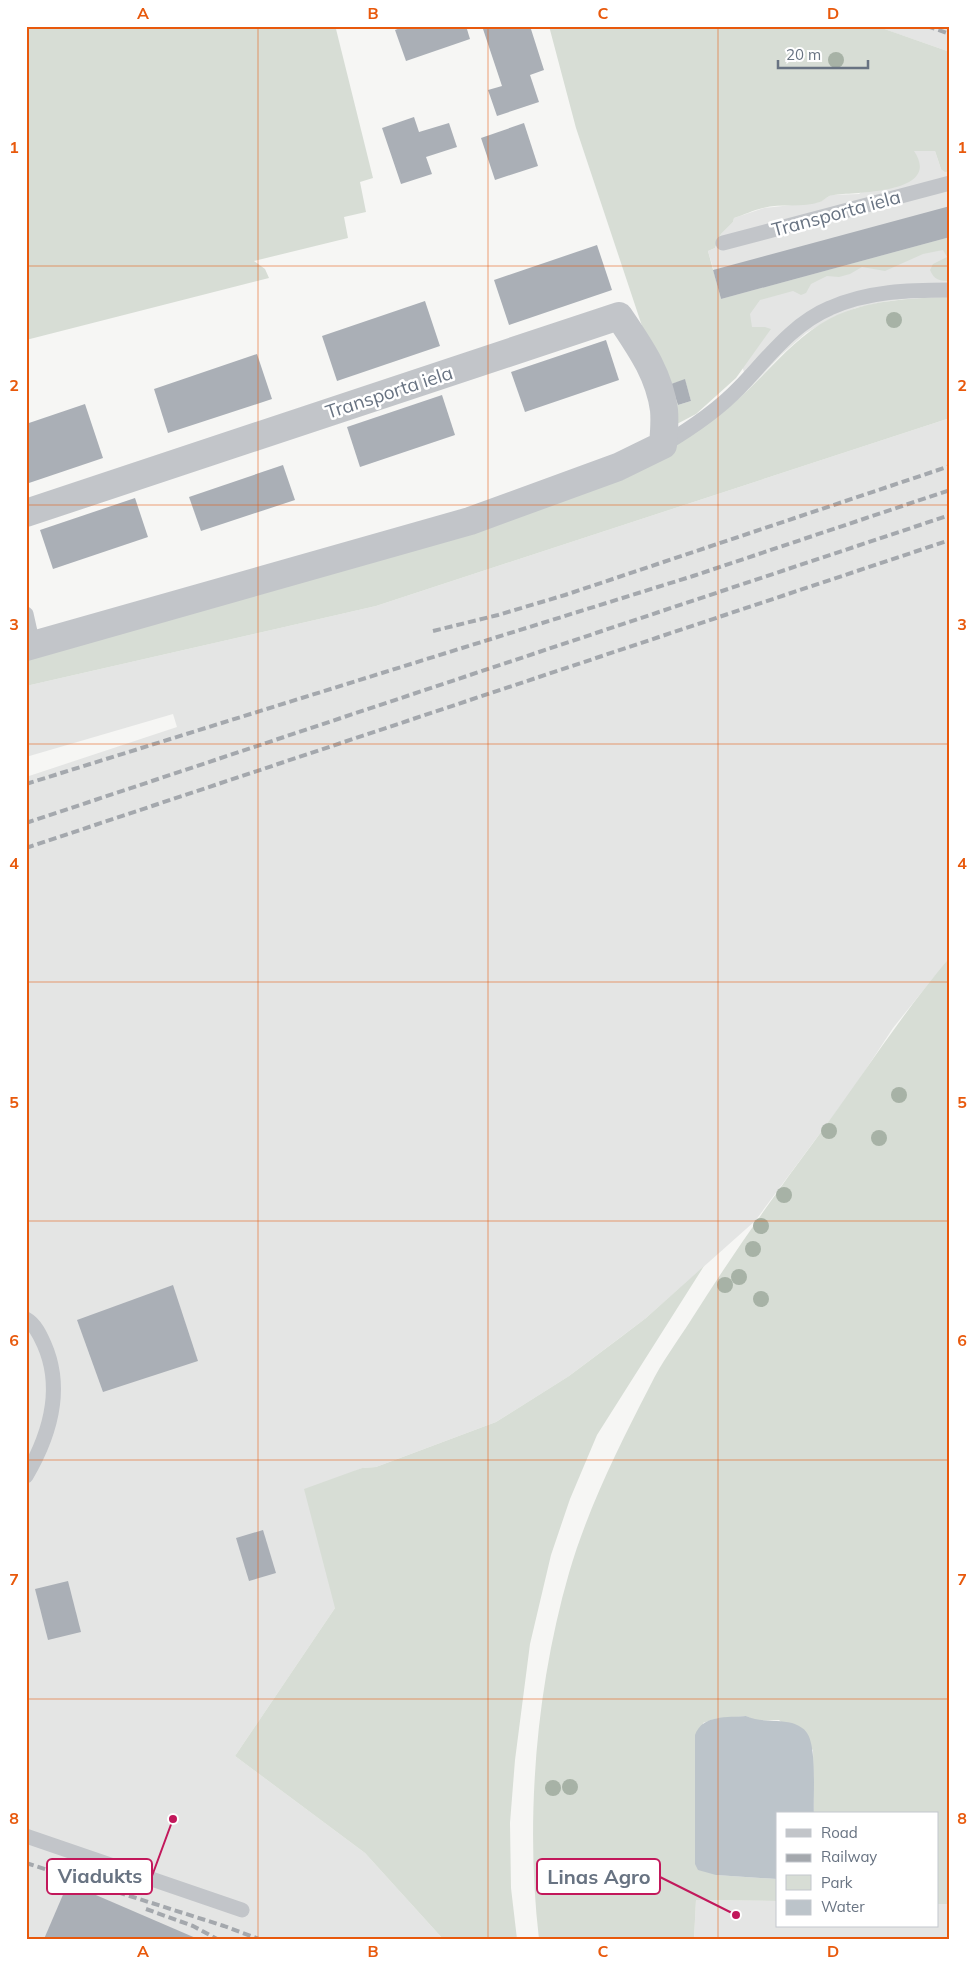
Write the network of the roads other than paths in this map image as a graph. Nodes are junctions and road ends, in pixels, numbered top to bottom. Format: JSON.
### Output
{"nodes":[{"id":1,"x":950,"y":183,"type":"edge"},
{"id":2,"x":723,"y":244,"type":"dead end"},
{"id":3,"x":950,"y":290,"type":"edge"},
{"id":4,"x":663,"y":445,"type":"junction"},
{"id":5,"x":26,"y":513,"type":"edge"},
{"id":6,"x":26,"y":614,"type":"edge"},
{"id":7,"x":30,"y":646,"type":"edge"},
{"id":8,"x":26,"y":1319,"type":"edge"},
{"id":9,"x":26,"y":1476,"type":"edge"},
{"id":10,"x":26,"y":1836,"type":"edge"},
{"id":11,"x":242,"y":1910,"type":"dead end"}],
"edges":[{"from":1,"to":2,"type":"lane","name":"Transporta iela"},
{"from":3,"to":4,"type":"lane"},
{"from":4,"to":5,"type":"street","name":"Transporta iela"},
{"from":4,"to":7,"type":"street"},
{"from":6,"to":7,"type":"lane"},
{"from":8,"to":9,"type":"lane"},
{"from":10,"to":11,"type":"lane"}]}
